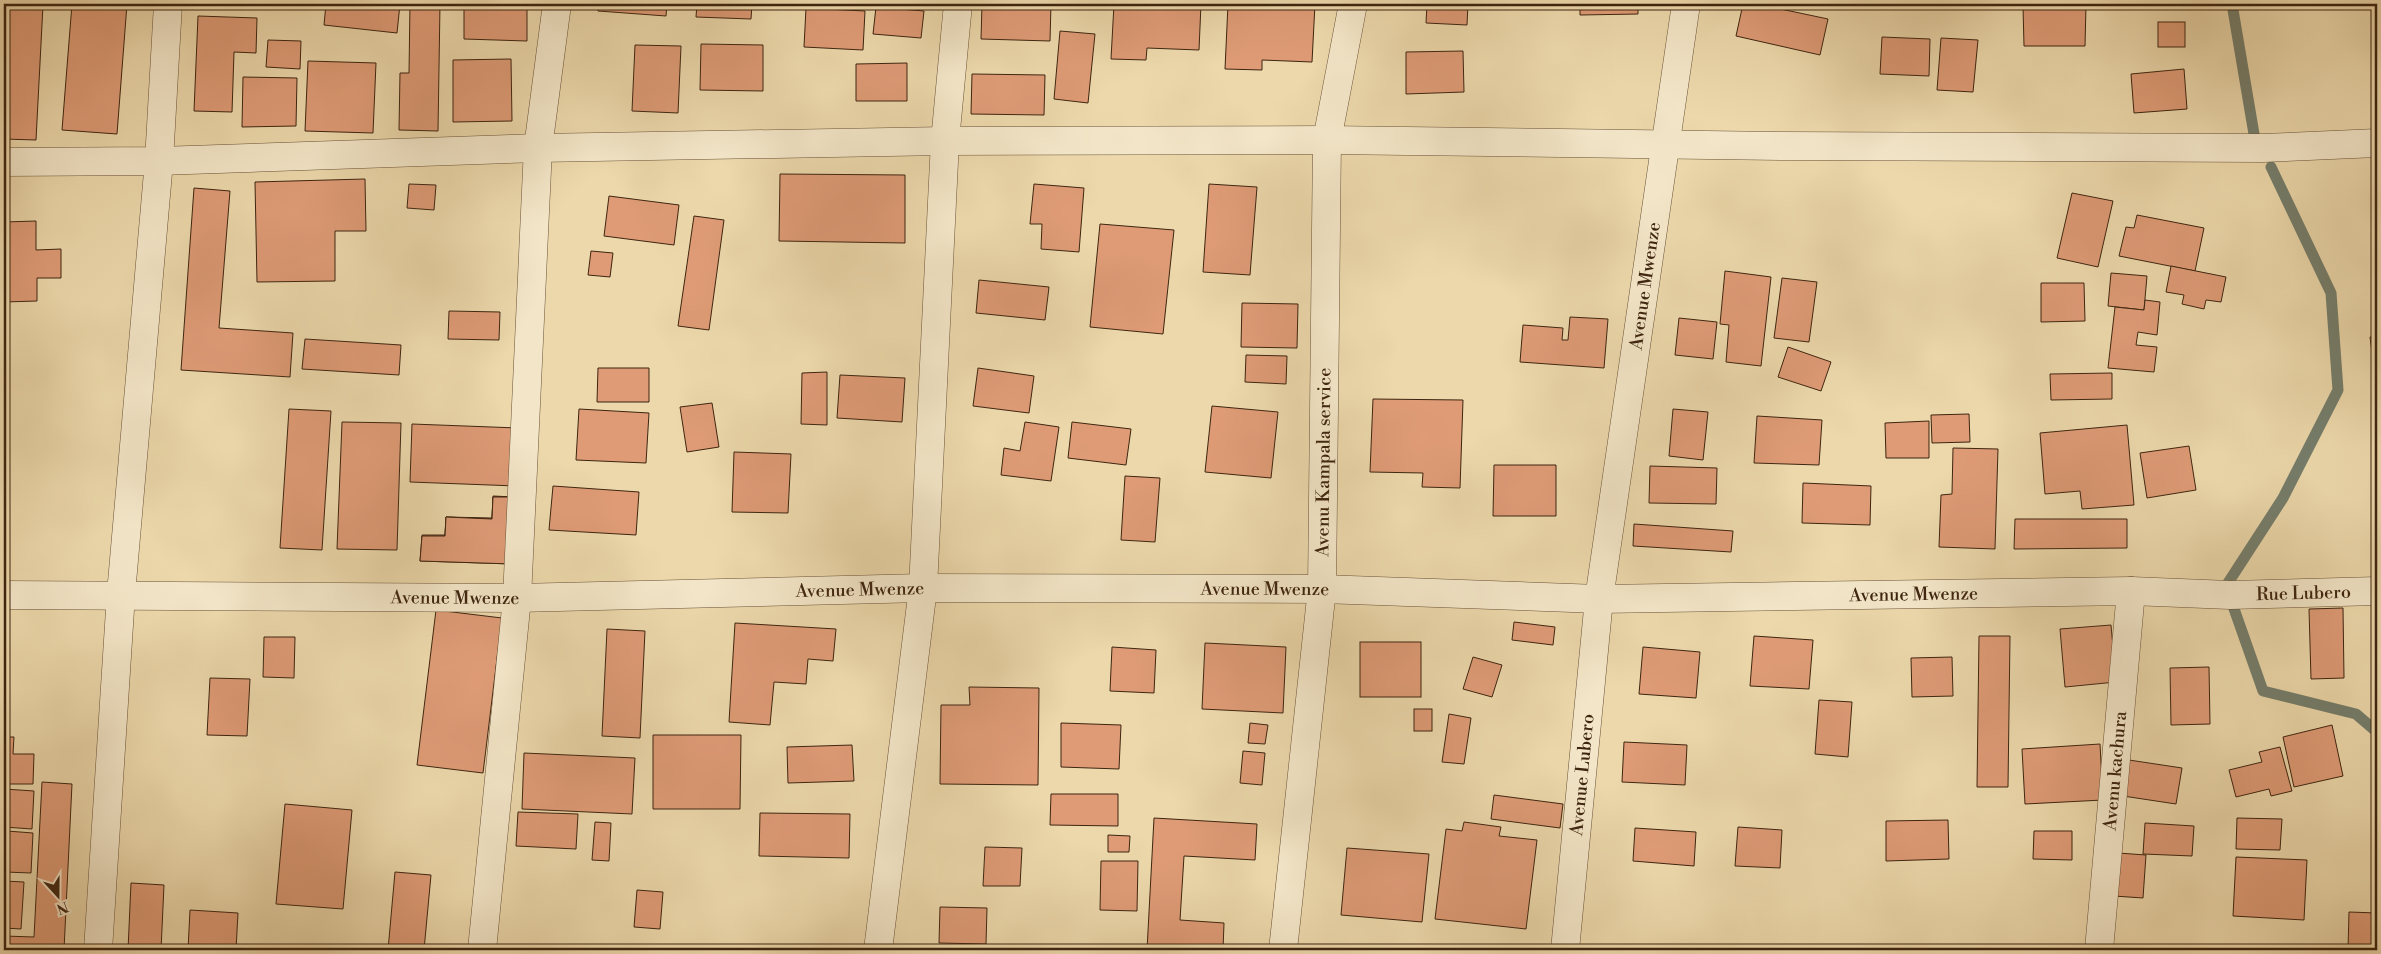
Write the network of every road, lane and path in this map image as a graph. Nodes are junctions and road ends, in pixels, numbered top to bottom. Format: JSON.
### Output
{"nodes":[{"id":1,"x":168,"y":4,"type":"edge"},
{"id":2,"x":557,"y":4,"type":"edge"},
{"id":3,"x":958,"y":4,"type":"edge"},
{"id":4,"x":1353,"y":4,"type":"edge"},
{"id":5,"x":1686,"y":4,"type":"edge"},
{"id":6,"x":945,"y":140,"type":"junction"},
{"id":7,"x":1327,"y":140,"type":"junction"},
{"id":8,"x":2377,"y":143,"type":"edge"},
{"id":9,"x":1665,"y":145,"type":"junction"},
{"id":10,"x":538,"y":148,"type":"junction"},
{"id":11,"x":160,"y":161,"type":"junction"},
{"id":12,"x":4,"y":162,"type":"edge"},
{"id":13,"x":923,"y":588,"type":"junction"},
{"id":14,"x":1322,"y":589,"type":"junction"},
{"id":15,"x":2131,"y":591,"type":"junction"},
{"id":16,"x":2377,"y":591,"type":"edge"},
{"id":17,"x":121,"y":594,"type":"junction"},
{"id":18,"x":2230,"y":595,"type":"joint"},
{"id":19,"x":4,"y":596,"type":"edge"},
{"id":20,"x":517,"y":598,"type":"junction"},
{"id":21,"x":1599,"y":599,"type":"junction"},
{"id":22,"x":98,"y":950,"type":"edge"},
{"id":23,"x":482,"y":950,"type":"edge"},
{"id":24,"x":878,"y":950,"type":"edge"},
{"id":25,"x":1283,"y":950,"type":"edge"},
{"id":26,"x":1565,"y":950,"type":"edge"},
{"id":27,"x":2099,"y":950,"type":"edge"}],
"edges":[{"from":1,"to":11,"type":"street"},
{"from":2,"to":10,"type":"street"},
{"from":3,"to":6,"type":"street"},
{"from":4,"to":7,"type":"street","name":"Avenu Kampala service"},
{"from":5,"to":9,"type":"street","name":"Avenue Mwenze"},
{"from":6,"to":7,"type":"street"},
{"from":6,"to":10,"type":"street"},
{"from":6,"to":13,"type":"street"},
{"from":7,"to":9,"type":"street"},
{"from":7,"to":14,"type":"street","name":"Avenu Kampala service"},
{"from":8,"to":9,"type":"street"},
{"from":9,"to":21,"type":"street","name":"Avenue Mwenze"},
{"from":10,"to":11,"type":"street"},
{"from":10,"to":20,"type":"street"},
{"from":11,"to":12,"type":"street"},
{"from":11,"to":17,"type":"street"},
{"from":13,"to":14,"type":"street","name":"Avenue Mwenze"},
{"from":13,"to":20,"type":"street","name":"Avenue Mwenze"},
{"from":13,"to":24,"type":"street"},
{"from":14,"to":21,"type":"street","name":"Avenue Mwenze"},
{"from":14,"to":25,"type":"street","name":"Avenu Kampala service"},
{"from":15,"to":18,"type":"street","name":"Avenue Mwenze"},
{"from":15,"to":21,"type":"street","name":"Avenue Mwenze"},
{"from":15,"to":27,"type":"street","name":"Avenu kachura"},
{"from":16,"to":18,"type":"street","name":"Rue Lubero"},
{"from":17,"to":19,"type":"street","name":"Avenue Mwenze"},
{"from":17,"to":20,"type":"street","name":"Avenue Mwenze"},
{"from":17,"to":22,"type":"street"},
{"from":20,"to":23,"type":"street"},
{"from":21,"to":26,"type":"street","name":"Avenue Lubero"}]}
